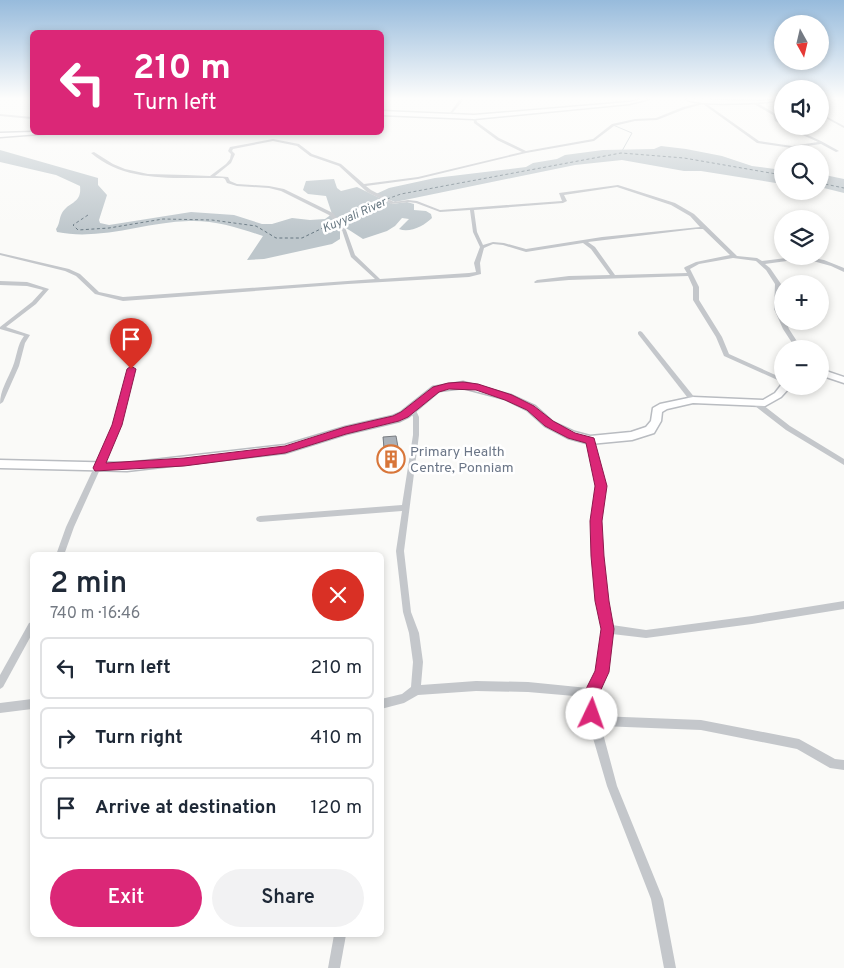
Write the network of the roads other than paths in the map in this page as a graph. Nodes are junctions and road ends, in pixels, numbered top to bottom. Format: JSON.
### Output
{"nodes":[{"id":1,"x":251,"y":144,"type":"edge"},
{"id":2,"x":294,"y":144,"type":"edge"},
{"id":3,"x":509,"y":144,"type":"edge"},
{"id":4,"x":570,"y":144,"type":"edge"},
{"id":5,"x":773,"y":144,"type":"edge"},
{"id":6,"x":813,"y":144,"type":"edge"},
{"id":7,"x":824,"y":144,"type":"edge"},
{"id":8,"x":825,"y":144,"type":"edge"},
{"id":9,"x":831,"y":147,"type":"dead end"},
{"id":10,"x":837,"y":151,"type":"dead end"},
{"id":11,"x":526,"y":152,"type":"junction"},
{"id":12,"x":93,"y":153,"type":"dead end"},
{"id":13,"x":211,"y":177,"type":"junction"},
{"id":14,"x":365,"y":185,"type":"junction"},
{"id":15,"x":472,"y":210,"type":"junction"},
{"id":16,"x":704,"y":228,"type":"junction"},
{"id":17,"x":584,"y":241,"type":"junction"},
{"id":18,"x":482,"y":247,"type":"junction"},
{"id":19,"x":0,"y":254,"type":"edge"},
{"id":20,"x":7,"y":255,"type":"junction"},
{"id":21,"x":734,"y":256,"type":"junction"},
{"id":22,"x":0,"y":262,"type":"edge"},
{"id":23,"x":762,"y":263,"type":"junction"},
{"id":24,"x":844,"y":270,"type":"edge"},
{"id":25,"x":690,"y":274,"type":"junction"},
{"id":26,"x":614,"y":277,"type":"junction"},
{"id":27,"x":774,"y":277,"type":"edge"},
{"id":28,"x":379,"y":280,"type":"junction"},
{"id":29,"x":537,"y":282,"type":"dead end"},
{"id":30,"x":0,"y":283,"type":"edge"},
{"id":31,"x":1,"y":328,"type":"edge"},
{"id":32,"x":640,"y":333,"type":"dead end"},
{"id":33,"x":131,"y":369,"type":"dead end"},
{"id":34,"x":829,"y":375,"type":"edge"},
{"id":35,"x":774,"y":376,"type":"edge"},
{"id":36,"x":844,"y":380,"type":"edge"},
{"id":37,"x":778,"y":395,"type":"edge"},
{"id":38,"x":694,"y":400,"type":"junction"},
{"id":39,"x":0,"y":402,"type":"edge"},
{"id":40,"x":757,"y":404,"type":"junction"},
{"id":41,"x":412,"y":408,"type":"junction"},
{"id":42,"x":590,"y":440,"type":"junction"},
{"id":43,"x":844,"y":462,"type":"edge"},
{"id":44,"x":0,"y":464,"type":"edge"},
{"id":45,"x":98,"y":468,"type":"junction"},
{"id":46,"x":406,"y":508,"type":"junction"},
{"id":47,"x":260,"y":519,"type":"dead end"},
{"id":48,"x":61,"y":552,"type":"edge"},
{"id":49,"x":844,"y":605,"type":"edge"},
{"id":50,"x":608,"y":629,"type":"junction"},
{"id":51,"x":30,"y":630,"type":"edge"},
{"id":52,"x":0,"y":684,"type":"edge"},
{"id":53,"x":416,"y":690,"type":"junction"},
{"id":54,"x":591,"y":693,"type":"junction"},
{"id":55,"x":384,"y":703,"type":"edge"},
{"id":56,"x":30,"y":704,"type":"edge"},
{"id":57,"x":0,"y":708,"type":"edge"},
{"id":58,"x":593,"y":721,"type":"junction"},
{"id":59,"x":844,"y":766,"type":"edge"},
{"id":60,"x":340,"y":937,"type":"edge"},
{"id":61,"x":334,"y":968,"type":"edge"},
{"id":62,"x":670,"y":968,"type":"edge"}],
"edges":[{"from":1,"to":13,"type":"street"},
{"from":2,"to":14,"type":"street"},
{"from":3,"to":11,"type":"street"},
{"from":4,"to":11,"type":"street"},
{"from":5,"to":6,"type":"street"},
{"from":7,"to":10,"type":"street"},
{"from":8,"to":9,"type":"street"},
{"from":11,"to":14,"type":"street"},
{"from":12,"to":13,"type":"street"},
{"from":13,"to":28,"type":"street"},
{"from":14,"to":15,"type":"street"},
{"from":15,"to":16,"type":"street"},
{"from":15,"to":18,"type":"street"},
{"from":16,"to":17,"type":"street"},
{"from":16,"to":21,"type":"street"},
{"from":17,"to":18,"type":"street"},
{"from":17,"to":26,"type":"street"},
{"from":18,"to":28,"type":"street"},
{"from":19,"to":20,"type":"street"},
{"from":20,"to":22,"type":"street"},
{"from":20,"to":28,"type":"street"},
{"from":21,"to":23,"type":"street"},
{"from":21,"to":25,"type":"street"},
{"from":23,"to":24,"type":"street"},
{"from":23,"to":27,"type":"street"},
{"from":25,"to":26,"type":"street"},
{"from":25,"to":35,"type":"street"},
{"from":26,"to":29,"type":"street"},
{"from":30,"to":31,"type":"street"},
{"from":31,"to":39,"type":"street"},
{"from":32,"to":38,"type":"street"},
{"from":33,"to":45,"type":"street"},
{"from":34,"to":36,"type":"main road"},
{"from":37,"to":40,"type":"main road"},
{"from":38,"to":40,"type":"main road"},
{"from":38,"to":42,"type":"main road"},
{"from":40,"to":43,"type":"street"},
{"from":41,"to":42,"type":"main road"},
{"from":41,"to":45,"type":"main road"},
{"from":41,"to":46,"type":"street"},
{"from":42,"to":50,"type":"street"},
{"from":44,"to":45,"type":"main road"},
{"from":45,"to":48,"type":"street"},
{"from":46,"to":47,"type":"street"},
{"from":46,"to":53,"type":"street"},
{"from":49,"to":50,"type":"street"},
{"from":50,"to":54,"type":"street"},
{"from":51,"to":52,"type":"street"},
{"from":53,"to":54,"type":"street"},
{"from":53,"to":55,"type":"street"},
{"from":54,"to":58,"type":"street"},
{"from":56,"to":57,"type":"street"},
{"from":58,"to":59,"type":"street"},
{"from":58,"to":62,"type":"street"},
{"from":60,"to":61,"type":"street"}]}
